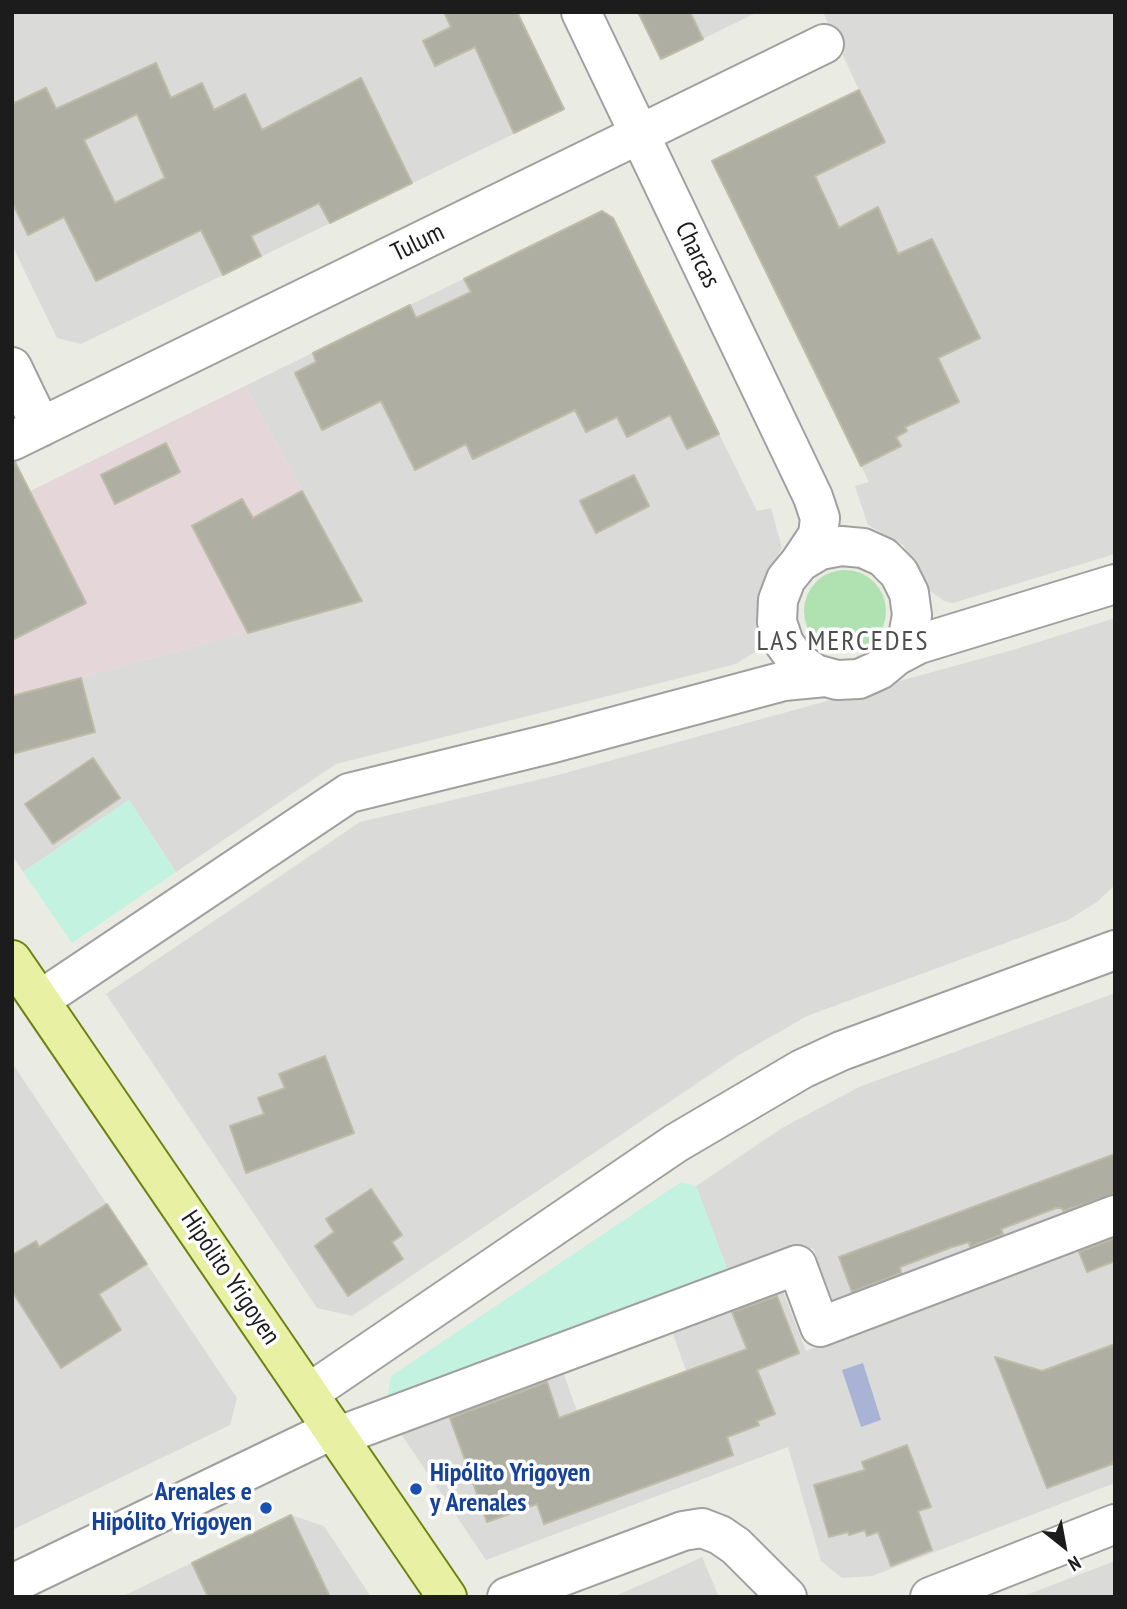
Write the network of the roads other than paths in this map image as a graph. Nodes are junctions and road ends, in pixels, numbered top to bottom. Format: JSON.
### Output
{"nodes":[{"id":1,"x":581,"y":12,"type":"edge"},
{"id":2,"x":824,"y":44,"type":"dead end"},
{"id":3,"x":640,"y":134,"type":"junction"},
{"id":4,"x":12,"y":368,"type":"edge"},
{"id":5,"x":27,"y":434,"type":"edge"},
{"id":6,"x":817,"y":508,"type":"junction"},
{"id":7,"x":863,"y":548,"type":"junction"},
{"id":8,"x":800,"y":562,"type":"junction"},
{"id":9,"x":1115,"y":584,"type":"edge"},
{"id":10,"x":911,"y":608,"type":"junction"},
{"id":11,"x":962,"y":631,"type":"junction"},
{"id":12,"x":784,"y":643,"type":"junction"},
{"id":13,"x":896,"y":656,"type":"junction"},
{"id":14,"x":825,"y":677,"type":"junction"},
{"id":15,"x":765,"y":685,"type":"junction"},
{"id":16,"x":1115,"y":950,"type":"edge"},
{"id":17,"x":12,"y":960,"type":"edge"},
{"id":18,"x":40,"y":1000,"type":"junction"},
{"id":19,"x":1115,"y":1215,"type":"edge"},
{"id":20,"x":309,"y":1393,"type":"junction"},
{"id":21,"x":337,"y":1433,"type":"junction"},
{"id":22,"x":1115,"y":1524,"type":"edge"},
{"id":23,"x":12,"y":1584,"type":"edge"},
{"id":24,"x":447,"y":1597,"type":"edge"},
{"id":25,"x":507,"y":1597,"type":"edge"},
{"id":26,"x":787,"y":1597,"type":"edge"},
{"id":27,"x":930,"y":1597,"type":"edge"}],
"edges":[{"from":1,"to":3,"type":"street","name":"Charcas"},
{"from":2,"to":3,"type":"street","name":"Tulum"},
{"from":3,"to":5,"type":"street","name":"Tulum"},
{"from":3,"to":6,"type":"street","name":"Charcas"},
{"from":4,"to":5,"type":"street"},
{"from":6,"to":7,"type":"street"},
{"from":6,"to":8,"type":"street"},
{"from":7,"to":8,"type":"street"},
{"from":7,"to":10,"type":"street"},
{"from":8,"to":12,"type":"street"},
{"from":9,"to":11,"type":"street"},
{"from":10,"to":11,"type":"street"},
{"from":10,"to":13,"type":"street"},
{"from":11,"to":13,"type":"street"},
{"from":12,"to":14,"type":"street"},
{"from":12,"to":15,"type":"street"},
{"from":13,"to":14,"type":"street"},
{"from":14,"to":15,"type":"street"},
{"from":15,"to":18,"type":"street"},
{"from":16,"to":20,"type":"street"},
{"from":17,"to":18,"type":"main road","name":"Hipólito Yrigoyen"},
{"from":18,"to":20,"type":"main road","name":"Hipólito Yrigoyen"},
{"from":19,"to":21,"type":"street"},
{"from":20,"to":21,"type":"main road","name":"Hipólito Yrigoyen"},
{"from":21,"to":23,"type":"street"},
{"from":21,"to":24,"type":"main road","name":"Hipólito Yrigoyen"},
{"from":22,"to":27,"type":"street"},
{"from":25,"to":26,"type":"street"}]}
